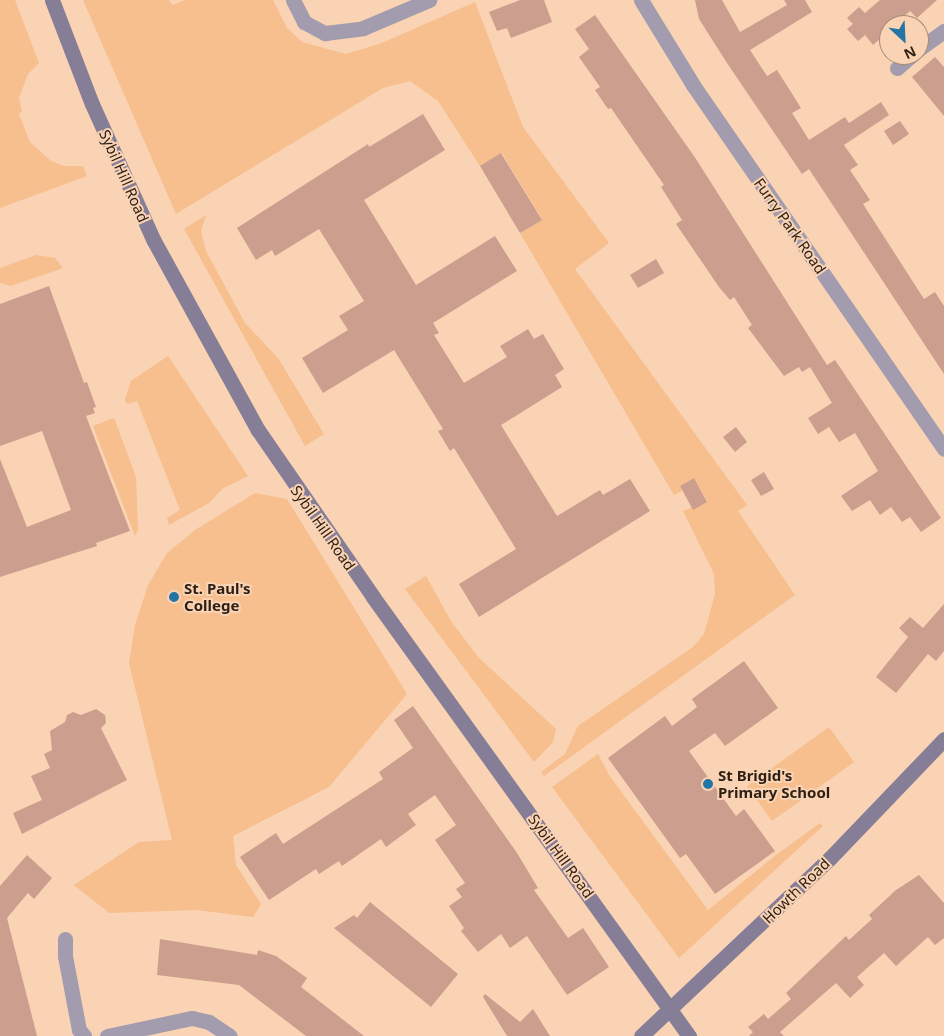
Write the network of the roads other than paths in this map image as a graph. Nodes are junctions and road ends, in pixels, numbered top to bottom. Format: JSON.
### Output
{"nodes":[{"id":1,"x":52,"y":0,"type":"edge"},
{"id":2,"x":293,"y":0,"type":"edge"},
{"id":3,"x":429,"y":0,"type":"edge"},
{"id":4,"x":641,"y":0,"type":"edge"},
{"id":5,"x":944,"y":31,"type":"edge"},
{"id":6,"x":929,"y":42,"type":"edge"},
{"id":7,"x":900,"y":65,"type":"edge"},
{"id":8,"x":897,"y":68,"type":"dead end"},
{"id":9,"x":944,"y":449,"type":"edge"},
{"id":10,"x":944,"y":739,"type":"edge"},
{"id":11,"x":65,"y":939,"type":"dead end"},
{"id":12,"x":671,"y":1010,"type":"junction"},
{"id":13,"x":84,"y":1036,"type":"edge"},
{"id":14,"x":106,"y":1036,"type":"edge"},
{"id":15,"x":230,"y":1036,"type":"edge"},
{"id":16,"x":641,"y":1036,"type":"edge"},
{"id":17,"x":689,"y":1036,"type":"edge"}],
"edges":[{"from":1,"to":12,"type":"main road","name":"Sybil Hill Road"},
{"from":2,"to":3,"type":"street"},
{"from":4,"to":9,"type":"street","name":"Furry Park Road"},
{"from":5,"to":6,"type":"street"},
{"from":7,"to":8,"type":"street"},
{"from":10,"to":12,"type":"main road","name":"Howth Road"},
{"from":11,"to":13,"type":"street"},
{"from":12,"to":16,"type":"main road","name":"Howth Road"},
{"from":12,"to":17,"type":"main road","name":"Sybil Hill Road"},
{"from":14,"to":15,"type":"street"}]}
